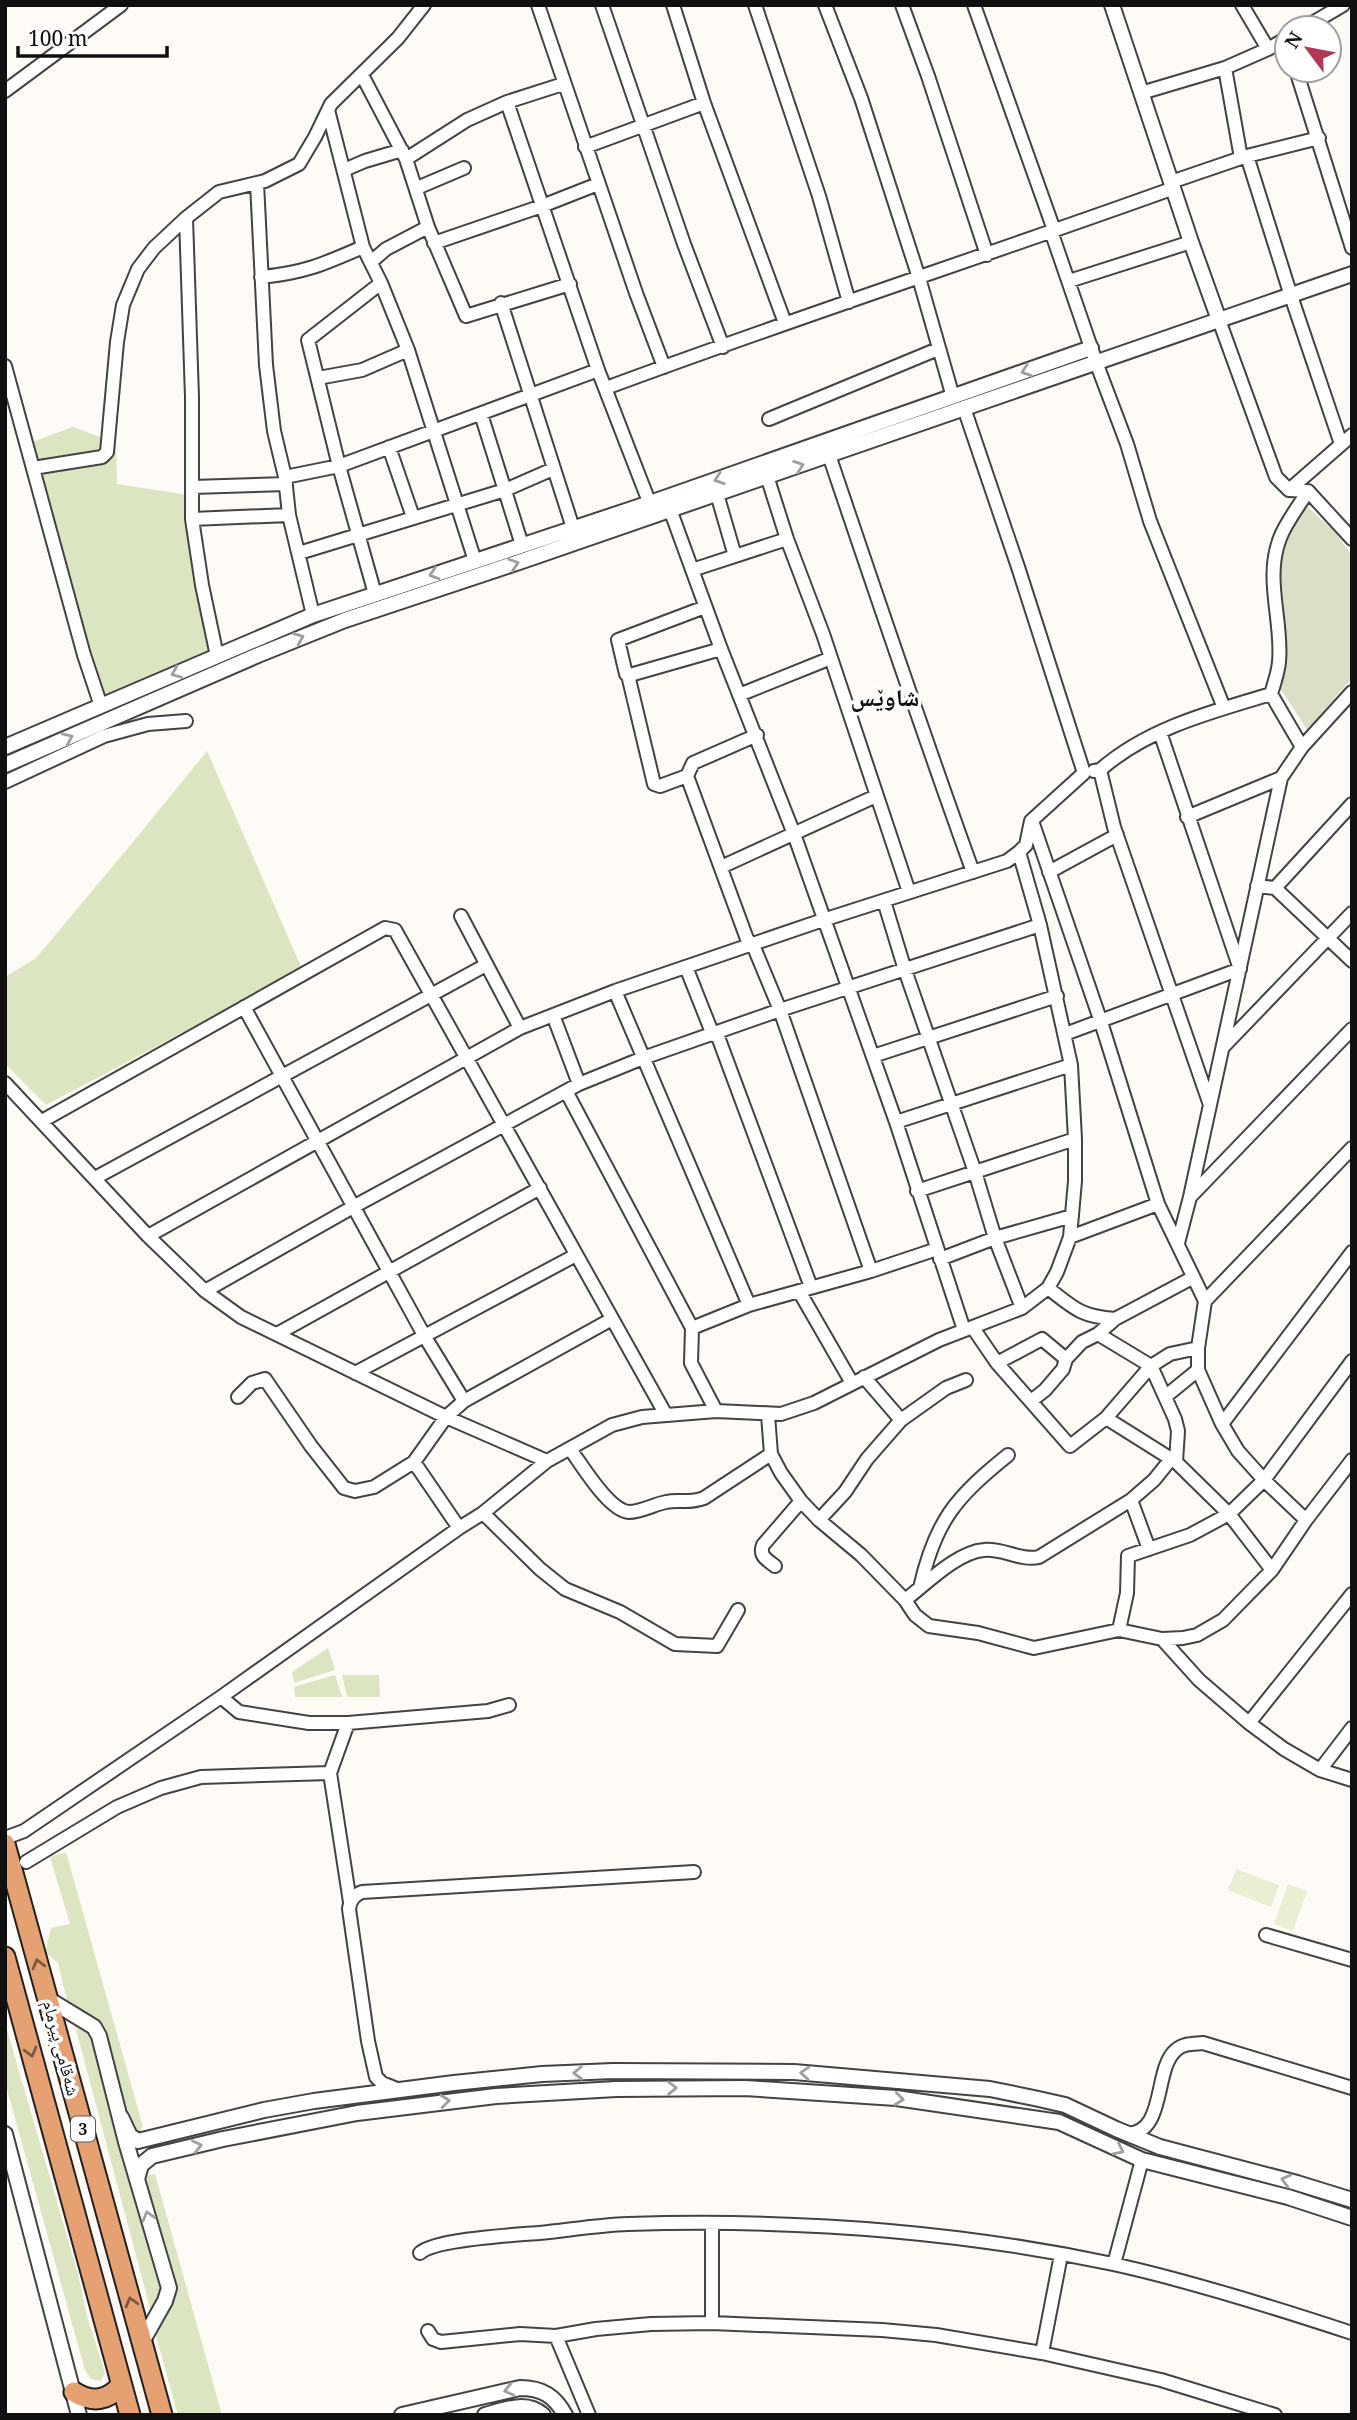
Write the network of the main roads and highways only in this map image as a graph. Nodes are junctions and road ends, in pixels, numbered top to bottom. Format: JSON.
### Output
{"nodes":[{"id":1,"x":5,"y":1844,"type":"edge"},
{"id":2,"x":6,"y":1963,"type":"edge"},
{"id":3,"x":118,"y":2389,"type":"junction"},
{"id":4,"x":77,"y":2407,"type":"edge"},
{"id":5,"x":104,"y":2415,"type":"edge"},
{"id":6,"x":130,"y":2415,"type":"edge"},
{"id":7,"x":162,"y":2415,"type":"edge"}],
"edges":[{"from":7,"to":1,"type":"highway","name":"شەقامی پیرمام","number":"3","one_way":true},
{"from":2,"to":3,"type":"highway","name":"شەقامی پیرمام","number":"3","one_way":true},
{"from":3,"to":4,"type":"highway"},
{"from":3,"to":5,"type":"highway"},
{"from":3,"to":6,"type":"highway","name":"شەقامی پیرمام","number":"3"}]}
